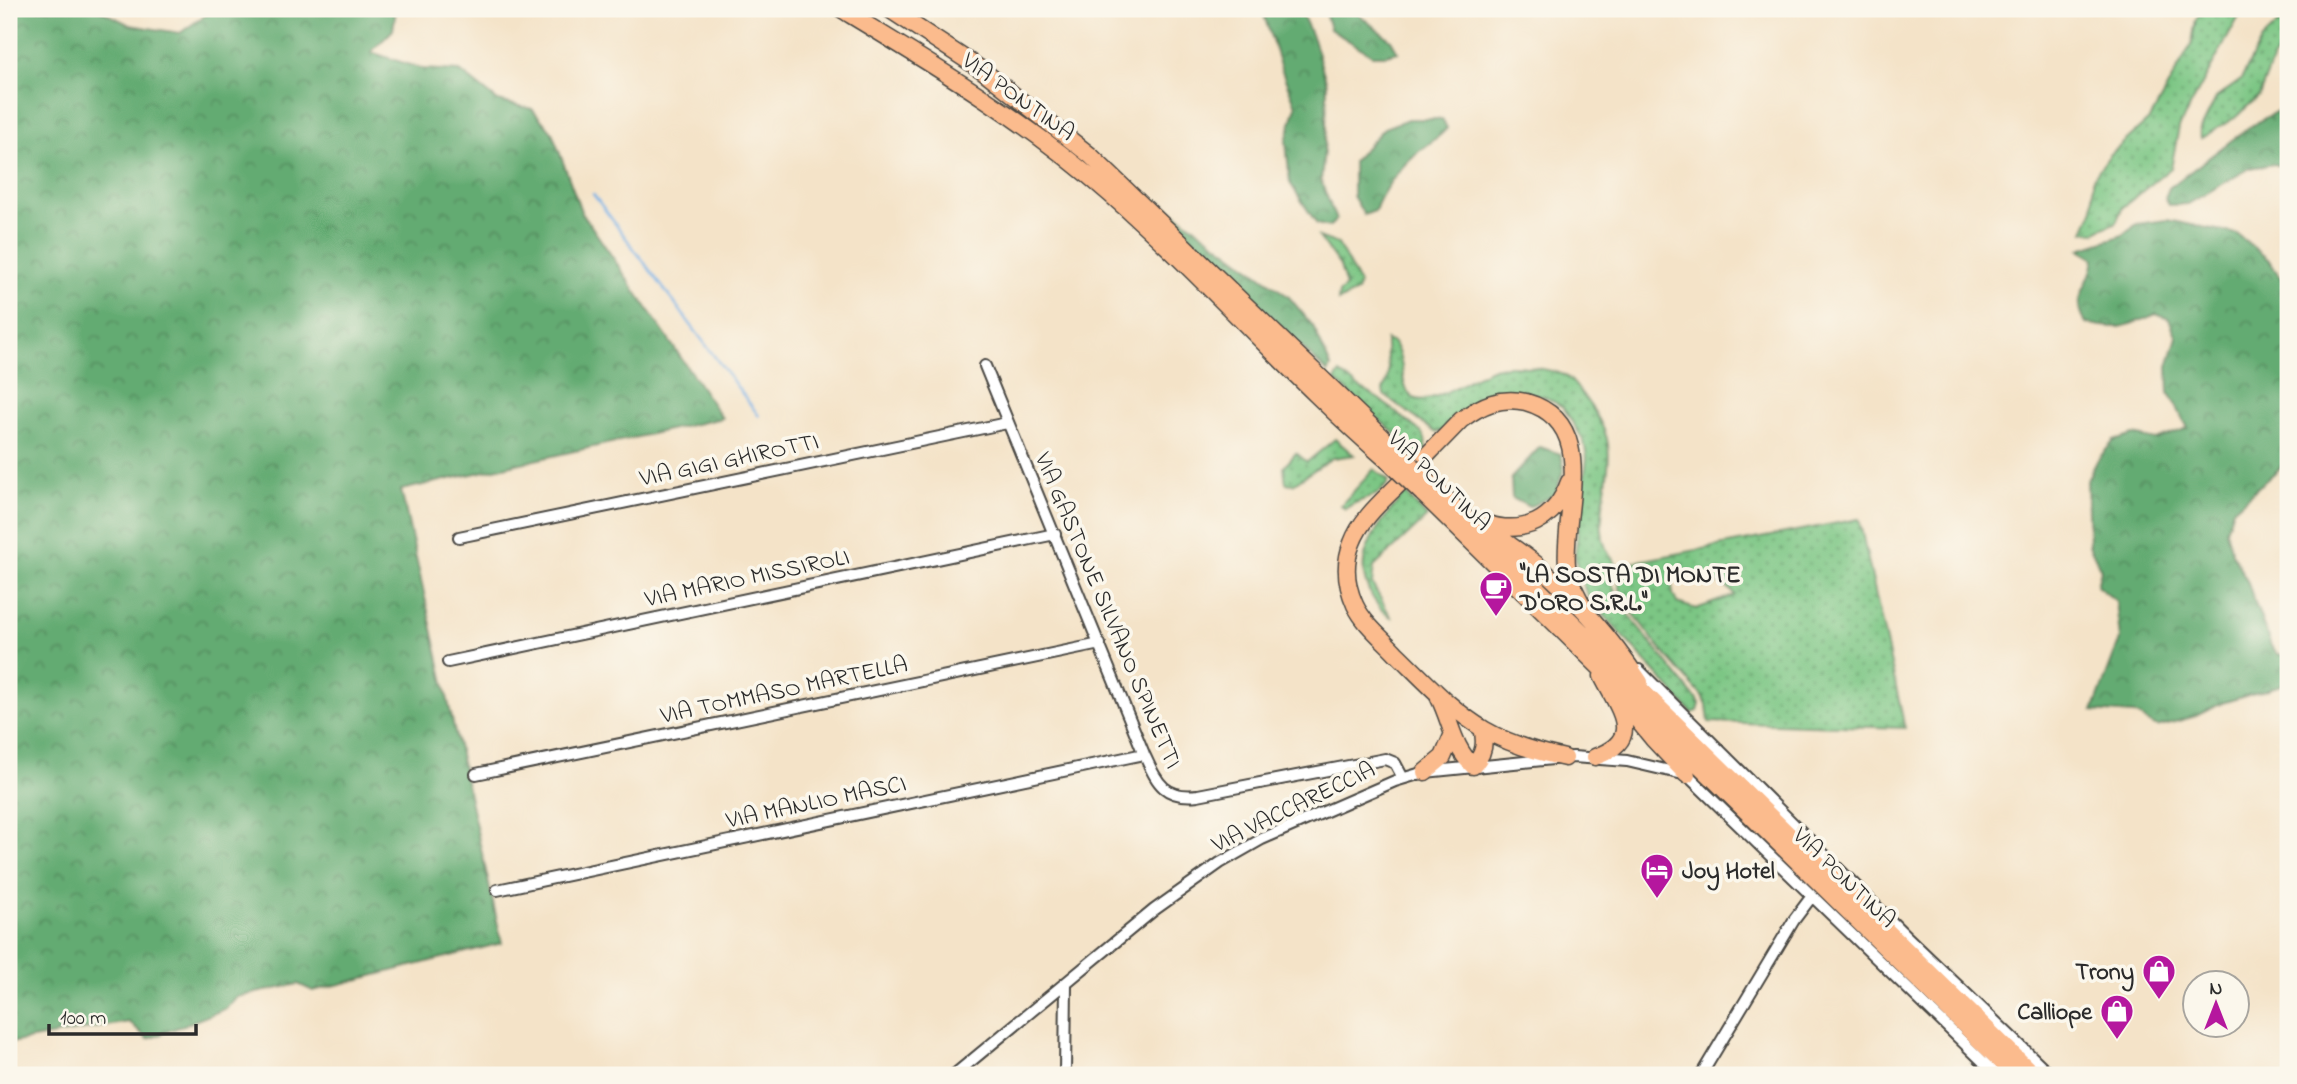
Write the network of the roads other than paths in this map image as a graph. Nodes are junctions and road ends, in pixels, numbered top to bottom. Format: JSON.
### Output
{"nodes":[{"id":1,"x":841,"y":9,"type":"edge"},
{"id":2,"x":889,"y":9,"type":"edge"},
{"id":3,"x":985,"y":366,"type":"dead end"},
{"id":4,"x":1007,"y":423,"type":"junction"},
{"id":5,"x":1392,"y":455,"type":"junction"},
{"id":6,"x":1574,"y":470,"type":"junction"},
{"id":7,"x":1426,"y":488,"type":"junction"},
{"id":8,"x":1477,"y":521,"type":"junction"},
{"id":9,"x":1055,"y":534,"type":"junction"},
{"id":10,"x":459,"y":537,"type":"dead end"},
{"id":11,"x":1585,"y":610,"type":"junction"},
{"id":12,"x":1100,"y":644,"type":"junction"},
{"id":13,"x":1616,"y":645,"type":"junction"},
{"id":14,"x":448,"y":662,"type":"dead end"},
{"id":15,"x":1596,"y":665,"type":"junction"},
{"id":16,"x":1438,"y":695,"type":"junction"},
{"id":17,"x":1657,"y":708,"type":"junction"},
{"id":18,"x":1482,"y":728,"type":"junction"},
{"id":19,"x":1452,"y":736,"type":"junction"},
{"id":20,"x":1144,"y":754,"type":"junction"},
{"id":21,"x":1595,"y":757,"type":"junction"},
{"id":22,"x":1565,"y":758,"type":"junction"},
{"id":23,"x":1473,"y":766,"type":"junction"},
{"id":24,"x":1424,"y":772,"type":"junction"},
{"id":25,"x":477,"y":774,"type":"dead end"},
{"id":26,"x":1687,"y":775,"type":"junction"},
{"id":27,"x":1403,"y":778,"type":"junction"},
{"id":28,"x":497,"y":890,"type":"dead end"},
{"id":29,"x":1812,"y":896,"type":"junction"},
{"id":30,"x":1066,"y":983,"type":"junction"},
{"id":31,"x":954,"y":1075,"type":"edge"},
{"id":32,"x":1065,"y":1075,"type":"edge"},
{"id":33,"x":1701,"y":1075,"type":"edge"},
{"id":34,"x":1997,"y":1075,"type":"edge"},
{"id":35,"x":2015,"y":1075,"type":"edge"},
{"id":36,"x":2034,"y":1075,"type":"edge"},
{"id":37,"x":2051,"y":1075,"type":"edge"}],
"edges":[{"from":1,"to":5,"type":"highway","name":"VIA PONTINA"},
{"from":2,"to":5,"type":"highway","name":"VIA PONTINA"},
{"from":3,"to":4,"type":"street","name":"VIA GASTONE SILVANO SPINETTI"},
{"from":4,"to":9,"type":"street","name":"VIA GASTONE SILVANO SPINETTI"},
{"from":4,"to":10,"type":"street","name":"VIA GIGI GHIROTTI"},
{"from":5,"to":7,"type":"highway","name":"VIA PONTINA","bridge":true},
{"from":6,"to":8,"type":"highway"},
{"from":6,"to":11,"type":"highway"},
{"from":6,"to":16,"type":"highway"},
{"from":7,"to":8,"type":"highway"},
{"from":7,"to":15,"type":"highway","name":"VIA PONTINA"},
{"from":7,"to":17,"type":"highway","name":"VIA PONTINA"},
{"from":8,"to":11,"type":"highway"},
{"from":9,"to":12,"type":"street","name":"VIA GASTONE SILVANO SPINETTI"},
{"from":9,"to":14,"type":"street","name":"VIA MARIO MISSIROLI"},
{"from":11,"to":13,"type":"highway"},
{"from":12,"to":20,"type":"street","name":"VIA GASTONE SILVANO SPINETTI"},
{"from":12,"to":25,"type":"street","name":"VIA TOMMASO MARTELLA"},
{"from":13,"to":17,"type":"highway"},
{"from":13,"to":37,"type":"street","name":"VIA PONTINA"},
{"from":15,"to":21,"type":"highway"},
{"from":15,"to":26,"type":"highway"},
{"from":15,"to":35,"type":"highway","name":"VIA PONTINA"},
{"from":16,"to":18,"type":"highway"},
{"from":16,"to":19,"type":"highway"},
{"from":17,"to":36,"type":"highway","name":"VIA PONTINA"},
{"from":18,"to":22,"type":"highway"},
{"from":18,"to":23,"type":"highway"},
{"from":19,"to":23,"type":"highway"},
{"from":19,"to":24,"type":"highway"},
{"from":20,"to":27,"type":"street","name":"VIA GASTONE SILVANO SPINETTI"},
{"from":20,"to":28,"type":"street","name":"VIA MANLIO MASCI"},
{"from":21,"to":22,"type":"street","name":"VIA VACCARECCIA"},
{"from":21,"to":26,"type":"street","name":"VIA VACCARECCIA"},
{"from":22,"to":23,"type":"street","name":"VIA VACCARECCIA"},
{"from":23,"to":24,"type":"street","name":"VIA VACCARECCIA"},
{"from":24,"to":27,"type":"street","name":"VIA VACCARECCIA"},
{"from":26,"to":29,"type":"street","name":"VIA PONTINA"},
{"from":27,"to":30,"type":"street","name":"VIA VACCARECCIA"},
{"from":29,"to":33,"type":"street"},
{"from":29,"to":34,"type":"street","name":"VIA PONTINA"},
{"from":30,"to":31,"type":"street","name":"VIA VACCARECCIA"},
{"from":30,"to":32,"type":"street"}]}
